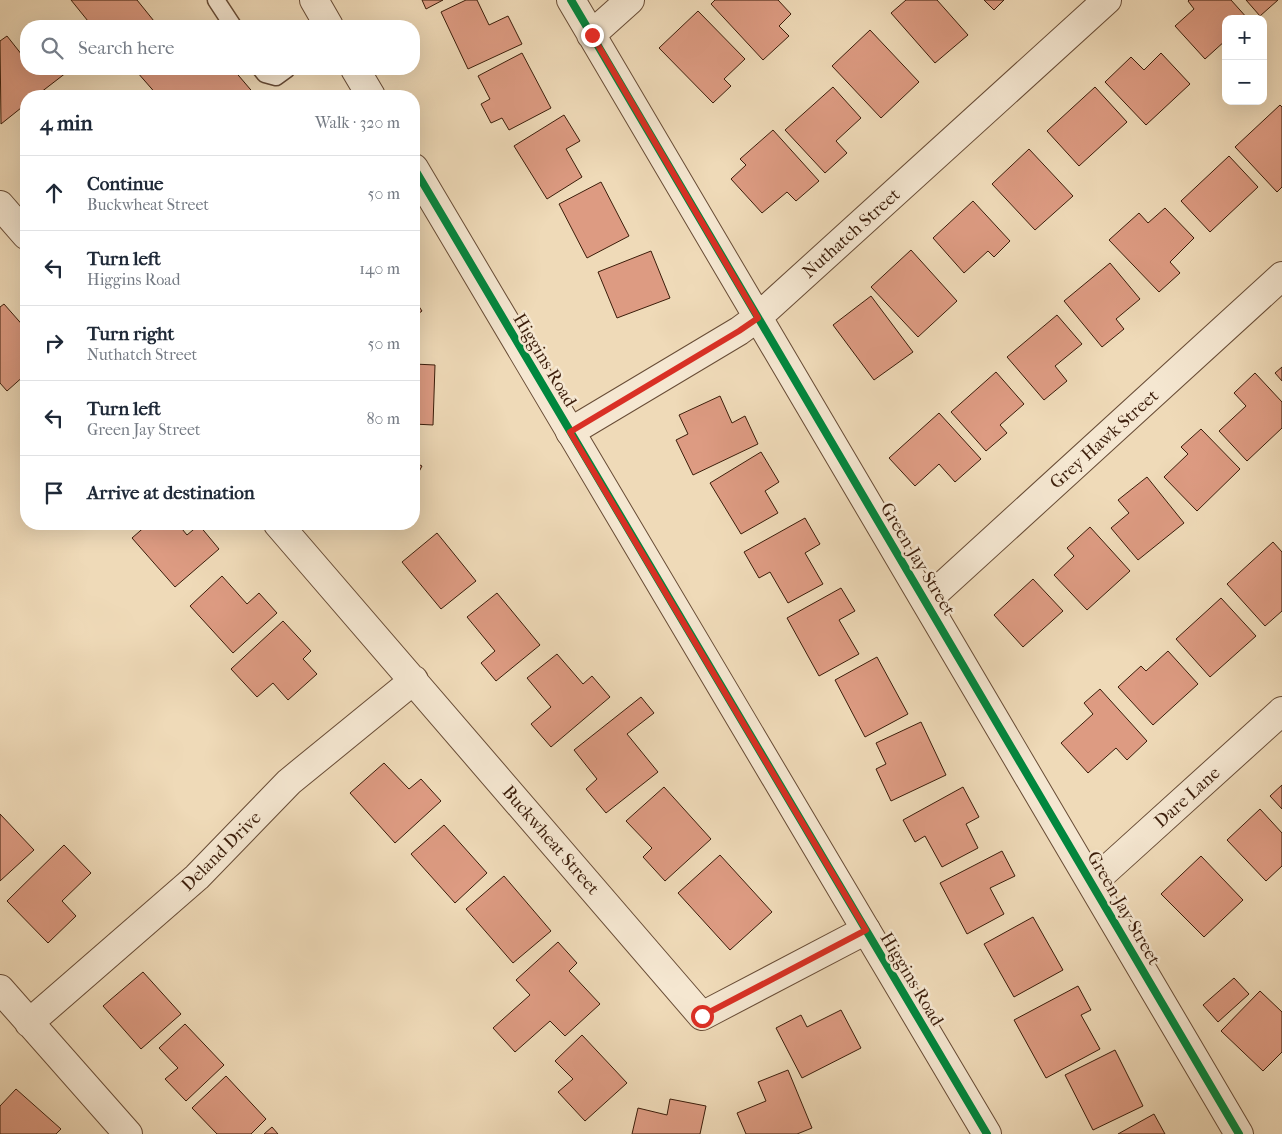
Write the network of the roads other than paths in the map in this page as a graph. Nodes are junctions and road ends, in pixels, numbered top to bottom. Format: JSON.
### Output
{"nodes":[{"id":1,"x":216,"y":0,"type":"edge"},
{"id":2,"x":314,"y":0,"type":"edge"},
{"id":3,"x":571,"y":0,"type":"edge"},
{"id":4,"x":630,"y":0,"type":"edge"},
{"id":5,"x":1107,"y":0,"type":"edge"},
{"id":6,"x":230,"y":20,"type":"edge"},
{"id":7,"x":326,"y":20,"type":"edge"},
{"id":8,"x":592,"y":35,"type":"junction"},
{"id":9,"x":359,"y":75,"type":"edge"},
{"id":10,"x":367,"y":90,"type":"edge"},
{"id":11,"x":420,"y":178,"type":"edge"},
{"id":12,"x":0,"y":205,"type":"edge"},
{"id":13,"x":20,"y":228,"type":"edge"},
{"id":14,"x":1282,"y":276,"type":"edge"},
{"id":15,"x":758,"y":318,"type":"junction"},
{"id":16,"x":570,"y":432,"type":"junction"},
{"id":17,"x":283,"y":530,"type":"edge"},
{"id":18,"x":926,"y":601,"type":"junction"},
{"id":19,"x":414,"y":680,"type":"junction"},
{"id":20,"x":1282,"y":711,"type":"edge"},
{"id":21,"x":1092,"y":882,"type":"junction"},
{"id":22,"x":866,"y":930,"type":"junction"},
{"id":23,"x":0,"y":989,"type":"edge"},
{"id":24,"x":29,"y":1023,"type":"junction"},
{"id":25,"x":128,"y":1134,"type":"edge"},
{"id":26,"x":987,"y":1134,"type":"edge"},
{"id":27,"x":1239,"y":1134,"type":"edge"}],
"edges":[{"from":1,"to":6,"type":"lane"},
{"from":2,"to":7,"type":"street"},
{"from":3,"to":8,"type":"street","name":"Green Jay Street"},
{"from":4,"to":8,"type":"street"},
{"from":5,"to":15,"type":"street","name":"Nuthatch Street"},
{"from":8,"to":15,"type":"street","name":"Green Jay Street"},
{"from":9,"to":10,"type":"street"},
{"from":11,"to":16,"type":"street","name":"Higgins Road"},
{"from":12,"to":13,"type":"street"},
{"from":14,"to":18,"type":"street","name":"Grey Hawk Street"},
{"from":15,"to":16,"type":"street","name":"Nuthatch Street"},
{"from":15,"to":18,"type":"street","name":"Green Jay Street"},
{"from":16,"to":22,"type":"street","name":"Higgins Road"},
{"from":17,"to":19,"type":"street","name":"Buckwheat Street"},
{"from":18,"to":21,"type":"street","name":"Green Jay Street"},
{"from":19,"to":22,"type":"street","name":"Buckwheat Street"},
{"from":19,"to":24,"type":"street","name":"Deland Drive"},
{"from":20,"to":21,"type":"street","name":"Dare Lane"},
{"from":21,"to":27,"type":"street","name":"Green Jay Street"},
{"from":22,"to":26,"type":"street","name":"Higgins Road"},
{"from":23,"to":24,"type":"street"},
{"from":24,"to":25,"type":"street"}]}
